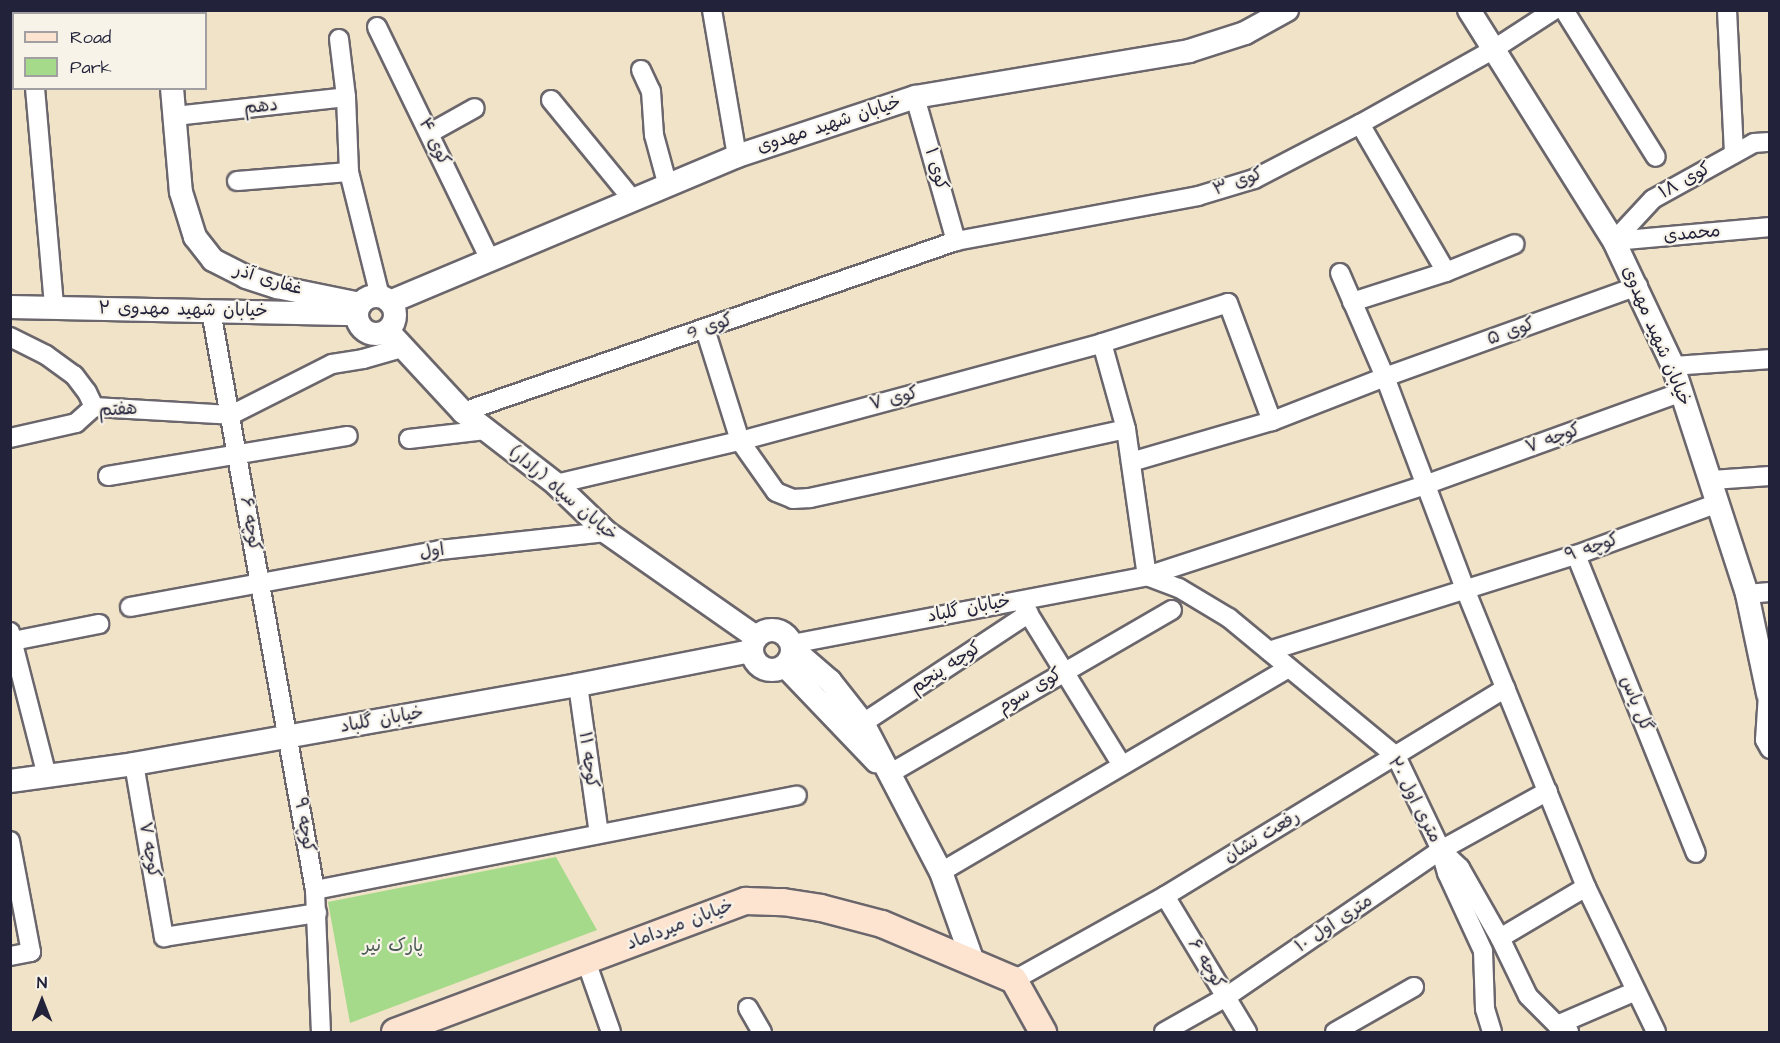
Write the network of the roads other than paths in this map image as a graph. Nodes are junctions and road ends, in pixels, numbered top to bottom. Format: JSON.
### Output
{"nodes":[{"id":1,"x":712,"y":10,"type":"edge"},
{"id":2,"x":1287,"y":10,"type":"edge"},
{"id":3,"x":1469,"y":10,"type":"edge"},
{"id":4,"x":1554,"y":10,"type":"edge"},
{"id":5,"x":1564,"y":10,"type":"edge"},
{"id":6,"x":1727,"y":10,"type":"edge"},
{"id":7,"x":377,"y":27,"type":"dead end"},
{"id":8,"x":339,"y":39,"type":"dead end"},
{"id":9,"x":1494,"y":50,"type":"junction"},
{"id":10,"x":641,"y":70,"type":"dead end"},
{"id":11,"x":35,"y":90,"type":"edge"},
{"id":12,"x":172,"y":90,"type":"edge"},
{"id":13,"x":346,"y":97,"type":"junction"},
{"id":14,"x":915,"y":97,"type":"junction"},
{"id":15,"x":551,"y":100,"type":"dead end"},
{"id":16,"x":475,"y":108,"type":"dead end"},
{"id":17,"x":175,"y":116,"type":"junction"},
{"id":18,"x":1360,"y":124,"type":"junction"},
{"id":19,"x":430,"y":133,"type":"junction"},
{"id":20,"x":1770,"y":142,"type":"edge"},
{"id":21,"x":1734,"y":154,"type":"junction"},
{"id":22,"x":737,"y":156,"type":"junction"},
{"id":23,"x":1656,"y":157,"type":"dead end"},
{"id":24,"x":350,"y":172,"type":"junction"},
{"id":25,"x":237,"y":181,"type":"dead end"},
{"id":26,"x":667,"y":183,"type":"junction"},
{"id":27,"x":632,"y":199,"type":"junction"},
{"id":28,"x":1770,"y":227,"type":"edge"},
{"id":29,"x":956,"y":241,"type":"junction"},
{"id":30,"x":1614,"y":241,"type":"junction"},
{"id":31,"x":1515,"y":244,"type":"dead end"},
{"id":32,"x":489,"y":258,"type":"junction"},
{"id":33,"x":1446,"y":272,"type":"junction"},
{"id":34,"x":1340,"y":273,"type":"dead end"},
{"id":35,"x":1638,"y":286,"type":"junction"},
{"id":36,"x":1352,"y":302,"type":"junction"},
{"id":37,"x":372,"y":304,"type":"junction"},
{"id":38,"x":10,"y":307,"type":"edge"},
{"id":39,"x":54,"y":307,"type":"junction"},
{"id":40,"x":211,"y":311,"type":"junction"},
{"id":41,"x":705,"y":329,"type":"junction"},
{"id":42,"x":10,"y":337,"type":"edge"},
{"id":43,"x":394,"y":339,"type":"junction"},
{"id":44,"x":1102,"y":343,"type":"junction"},
{"id":45,"x":1770,"y":359,"type":"edge"},
{"id":46,"x":1673,"y":366,"type":"junction"},
{"id":47,"x":1384,"y":377,"type":"junction"},
{"id":48,"x":1682,"y":392,"type":"junction"},
{"id":49,"x":94,"y":407,"type":"junction"},
{"id":50,"x":463,"y":412,"type":"junction"},
{"id":51,"x":231,"y":415,"type":"junction"},
{"id":52,"x":1272,"y":421,"type":"junction"},
{"id":53,"x":1126,"y":429,"type":"junction"},
{"id":54,"x":487,"y":430,"type":"junction"},
{"id":55,"x":348,"y":436,"type":"dead end"},
{"id":56,"x":10,"y":438,"type":"edge"},
{"id":57,"x":409,"y":439,"type":"dead end"},
{"id":58,"x":740,"y":441,"type":"junction"},
{"id":59,"x":237,"y":453,"type":"junction"},
{"id":60,"x":1131,"y":462,"type":"junction"},
{"id":61,"x":108,"y":476,"type":"dead end"},
{"id":62,"x":1770,"y":477,"type":"edge"},
{"id":63,"x":1712,"y":480,"type":"junction"},
{"id":64,"x":556,"y":484,"type":"junction"},
{"id":65,"x":1425,"y":485,"type":"junction"},
{"id":66,"x":1718,"y":503,"type":"junction"},
{"id":67,"x":606,"y":532,"type":"junction"},
{"id":68,"x":1576,"y":555,"type":"junction"},
{"id":69,"x":1147,"y":576,"type":"junction"},
{"id":70,"x":260,"y":583,"type":"junction"},
{"id":71,"x":1465,"y":589,"type":"junction"},
{"id":72,"x":1770,"y":592,"type":"edge"},
{"id":73,"x":1746,"y":594,"type":"junction"},
{"id":74,"x":1024,"y":606,"type":"junction"},
{"id":75,"x":130,"y":607,"type":"dead end"},
{"id":76,"x":1172,"y":610,"type":"dead end"},
{"id":77,"x":99,"y":624,"type":"dead end"},
{"id":78,"x":12,"y":636,"type":"edge"},
{"id":79,"x":754,"y":644,"type":"junction"},
{"id":80,"x":1269,"y":651,"type":"junction"},
{"id":81,"x":790,"y":653,"type":"junction"},
{"id":82,"x":1766,"y":664,"type":"edge"},
{"id":83,"x":1289,"y":668,"type":"junction"},
{"id":84,"x":1064,"y":671,"type":"junction"},
{"id":85,"x":578,"y":685,"type":"junction"},
{"id":86,"x":1506,"y":688,"type":"junction"},
{"id":87,"x":1769,"y":695,"type":"edge"},
{"id":88,"x":863,"y":723,"type":"junction"},
{"id":89,"x":288,"y":736,"type":"junction"},
{"id":90,"x":1770,"y":749,"type":"edge"},
{"id":91,"x":1396,"y":756,"type":"junction"},
{"id":92,"x":134,"y":764,"type":"junction"},
{"id":93,"x":1122,"y":765,"type":"junction"},
{"id":94,"x":889,"y":774,"type":"junction"},
{"id":95,"x":47,"y":776,"type":"junction"},
{"id":96,"x":10,"y":781,"type":"edge"},
{"id":97,"x":1548,"y":791,"type":"junction"},
{"id":98,"x":797,"y":795,"type":"dead end"},
{"id":99,"x":599,"y":834,"type":"junction"},
{"id":100,"x":10,"y":841,"type":"edge"},
{"id":101,"x":1441,"y":850,"type":"junction"},
{"id":102,"x":1696,"y":853,"type":"dead end"},
{"id":103,"x":941,"y":872,"type":"junction"},
{"id":104,"x":1586,"y":887,"type":"junction"},
{"id":105,"x":315,"y":890,"type":"junction"},
{"id":106,"x":1165,"y":896,"type":"junction"},
{"id":107,"x":317,"y":913,"type":"junction"},
{"id":108,"x":1500,"y":938,"type":"junction"},
{"id":109,"x":10,"y":956,"type":"edge"},
{"id":110,"x":586,"y":961,"type":"junction"},
{"id":111,"x":973,"y":962,"type":"junction"},
{"id":112,"x":1014,"y":980,"type":"junction"},
{"id":113,"x":1414,"y":987,"type":"dead end"},
{"id":114,"x":1635,"y":991,"type":"junction"},
{"id":115,"x":1227,"y":997,"type":"junction"},
{"id":116,"x":748,"y":1008,"type":"dead end"},
{"id":117,"x":1563,"y":1029,"type":"edge"},
{"id":118,"x":321,"y":1032,"type":"edge"},
{"id":119,"x":394,"y":1032,"type":"edge"},
{"id":120,"x":611,"y":1032,"type":"edge"},
{"id":121,"x":762,"y":1032,"type":"edge"},
{"id":122,"x":1043,"y":1032,"type":"edge"},
{"id":123,"x":1164,"y":1032,"type":"edge"},
{"id":124,"x":1247,"y":1032,"type":"edge"},
{"id":125,"x":1335,"y":1032,"type":"edge"},
{"id":126,"x":1492,"y":1032,"type":"edge"},
{"id":127,"x":1656,"y":1032,"type":"edge"}],
"edges":[{"from":1,"to":22,"type":"street"},
{"from":2,"to":14,"type":"street","name":"خیابان شهید مهدوی"},
{"from":3,"to":9,"type":"street","name":"خیابان شهید مهدوی"},
{"from":4,"to":9,"type":"street","name":"کوی ۳"},
{"from":5,"to":23,"type":"street"},
{"from":6,"to":21,"type":"street"},
{"from":7,"to":19,"type":"street","name":"کوی ۴"},
{"from":8,"to":13,"type":"street"},
{"from":9,"to":18,"type":"street","name":"کوی ۳"},
{"from":9,"to":30,"type":"street","name":"خیابان شهید مهدوی"},
{"from":10,"to":26,"type":"street"},
{"from":11,"to":39,"type":"street"},
{"from":12,"to":17,"type":"street","name":"غفاری آذر"},
{"from":13,"to":17,"type":"street","name":"دهم"},
{"from":13,"to":24,"type":"street"},
{"from":14,"to":22,"type":"street","name":"خیابان شهید مهدوی"},
{"from":14,"to":29,"type":"street","name":"کوی ۱"},
{"from":15,"to":27,"type":"street"},
{"from":16,"to":19,"type":"street"},
{"from":17,"to":37,"type":"street","name":"غفاری آذر"},
{"from":18,"to":29,"type":"street","name":"کوی ۳"},
{"from":18,"to":33,"type":"street"},
{"from":19,"to":32,"type":"street","name":"کوی ۴"},
{"from":20,"to":21,"type":"street","name":"کوی ۱۸"},
{"from":21,"to":30,"type":"street","name":"کوی ۱۸"},
{"from":22,"to":26,"type":"street","name":"خیابان شهید مهدوی"},
{"from":24,"to":25,"type":"street"},
{"from":24,"to":37,"type":"street"},
{"from":26,"to":27,"type":"street","name":"خیابان شهید مهدوی"},
{"from":27,"to":32,"type":"street","name":"خیابان شهید مهدوی"},
{"from":28,"to":30,"type":"street","name":"محمدی"},
{"from":29,"to":41,"type":"street","name":"کوی 9"},
{"from":30,"to":35,"type":"street","name":"خیابان شهید مهدوی"},
{"from":31,"to":33,"type":"street"},
{"from":32,"to":37,"type":"street","name":"خیابان شهید مهدوی"},
{"from":33,"to":36,"type":"street"},
{"from":34,"to":36,"type":"street"},
{"from":35,"to":46,"type":"street","name":"خیابان شهید مهدوی"},
{"from":35,"to":47,"type":"street","name":"کوی ۵"},
{"from":36,"to":47,"type":"street"},
{"from":37,"to":40,"type":"street","name":"خیابان شهید مهدوی ۲"},
{"from":37,"to":43,"type":"street"},
{"from":37,"to":43,"type":"street"},
{"from":38,"to":39,"type":"street","name":"خیابان شهید مهدوی ۲"},
{"from":39,"to":40,"type":"street","name":"خیابان شهید مهدوی ۲"},
{"from":40,"to":51,"type":"street","name":"کوچه ۶"},
{"from":41,"to":50,"type":"street","name":"کوی 9"},
{"from":41,"to":58,"type":"street"},
{"from":42,"to":49,"type":"street"},
{"from":43,"to":50,"type":"street","name":"خیابان سپاه (رادار)"},
{"from":43,"to":51,"type":"street"},
{"from":44,"to":52,"type":"street","name":"کوی ۷"},
{"from":44,"to":53,"type":"street"},
{"from":44,"to":58,"type":"street","name":"کوی ۷"},
{"from":45,"to":46,"type":"street"},
{"from":46,"to":48,"type":"street","name":"خیابان شهید مهدوی"},
{"from":47,"to":52,"type":"street","name":"کوی ۵"},
{"from":47,"to":65,"type":"street"},
{"from":48,"to":63,"type":"street","name":"خیابان شهید مهدوی"},
{"from":48,"to":65,"type":"street","name":"کوچه ۷"},
{"from":49,"to":51,"type":"street","name":"هفتم"},
{"from":49,"to":56,"type":"street","name":"هفتم"},
{"from":50,"to":54,"type":"street","name":"خیابان سپاه (رادار)"},
{"from":51,"to":59,"type":"street","name":"کوچه ۶"},
{"from":52,"to":60,"type":"street","name":"کوی ۵"},
{"from":53,"to":58,"type":"street"},
{"from":53,"to":60,"type":"street"},
{"from":54,"to":57,"type":"street"},
{"from":54,"to":64,"type":"street","name":"خیابان سپاه (رادار)"},
{"from":55,"to":59,"type":"street"},
{"from":58,"to":64,"type":"street","name":"کوی ۷"},
{"from":59,"to":61,"type":"street"},
{"from":59,"to":70,"type":"street","name":"کوچه ۶"},
{"from":60,"to":69,"type":"street"},
{"from":62,"to":63,"type":"street"},
{"from":63,"to":66,"type":"street","name":"خیابان شهید مهدوی"},
{"from":64,"to":67,"type":"street","name":"خیابان سپاه (رادار)"},
{"from":65,"to":69,"type":"street","name":"کوچه ۷"},
{"from":65,"to":71,"type":"street"},
{"from":66,"to":68,"type":"street","name":"کوچه ۹"},
{"from":66,"to":73,"type":"street","name":"خیابان شهید مهدوی"},
{"from":67,"to":70,"type":"street","name":"اول"},
{"from":67,"to":79,"type":"street","name":"خیابان سپاه (رادار)"},
{"from":68,"to":71,"type":"street","name":"کوچه ۹"},
{"from":68,"to":102,"type":"street","name":"گل یاس"},
{"from":69,"to":74,"type":"street","name":"خیابان گلباد"},
{"from":69,"to":80,"type":"street","name":"۲۰ متری اول"},
{"from":70,"to":75,"type":"street","name":"اول"},
{"from":70,"to":89,"type":"street","name":"کوچه ۶"},
{"from":71,"to":80,"type":"street","name":"کوچه ۹"},
{"from":71,"to":86,"type":"street"},
{"from":72,"to":73,"type":"street"},
{"from":73,"to":82,"type":"street","name":"خیابان شهید مهدوی"},
{"from":74,"to":81,"type":"street","name":"خیابان گلباد"},
{"from":74,"to":84,"type":"street"},
{"from":74,"to":88,"type":"street","name":"کوچه پنجم"},
{"from":76,"to":84,"type":"street","name":"کوی سوم"},
{"from":77,"to":78,"type":"street"},
{"from":78,"to":95,"type":"street"},
{"from":79,"to":81,"type":"street"},
{"from":79,"to":81,"type":"street"},
{"from":79,"to":85,"type":"street","name":"خیابان گلباد"},
{"from":80,"to":83,"type":"street","name":"۲۰ متری اول"},
{"from":81,"to":88,"type":"street"},
{"from":81,"to":94,"type":"street"},
{"from":82,"to":87,"type":"street","name":"خیابان شهید مهدوی"},
{"from":83,"to":91,"type":"street","name":"۲۰ متری اول"},
{"from":83,"to":93,"type":"street"},
{"from":84,"to":93,"type":"street"},
{"from":84,"to":94,"type":"street","name":"کوی سوم"},
{"from":85,"to":89,"type":"street","name":"خیابان گلباد"},
{"from":85,"to":99,"type":"street","name":"کوچه ۱۱"},
{"from":86,"to":91,"type":"street","name":"رفعت نشان"},
{"from":86,"to":97,"type":"street"},
{"from":87,"to":90,"type":"street"},
{"from":88,"to":94,"type":"street"},
{"from":89,"to":92,"type":"street","name":"خیابان گلباد"},
{"from":89,"to":105,"type":"street","name":"کوچه ۹"},
{"from":91,"to":101,"type":"street","name":"۲۰ متری اول"},
{"from":91,"to":106,"type":"street","name":"رفعت نشان"},
{"from":92,"to":95,"type":"street","name":"خیابان گلباد"},
{"from":92,"to":107,"type":"street","name":"کوچه ۷"},
{"from":93,"to":103,"type":"street"},
{"from":94,"to":103,"type":"street"},
{"from":95,"to":96,"type":"street","name":"خیابان گلباد"},
{"from":97,"to":101,"type":"street","name":"۱۰ متری اول"},
{"from":97,"to":104,"type":"street"},
{"from":98,"to":99,"type":"street"},
{"from":99,"to":105,"type":"street"},
{"from":100,"to":109,"type":"street"},
{"from":101,"to":108,"type":"street","name":"۲۰ متری اول"},
{"from":101,"to":115,"type":"street","name":"۱۰ متری اول"},
{"from":101,"to":126,"type":"street"},
{"from":103,"to":111,"type":"street"},
{"from":104,"to":108,"type":"street"},
{"from":104,"to":114,"type":"street"},
{"from":105,"to":107,"type":"street","name":"کوچه ۹"},
{"from":106,"to":112,"type":"street","name":"رفعت نشان"},
{"from":106,"to":115,"type":"street","name":"کوچه ۶"},
{"from":107,"to":118,"type":"street","name":"کوچه ۹"},
{"from":108,"to":117,"type":"street","name":"۲۰ متری اول"},
{"from":110,"to":111,"type":"main road","name":"خیابان میرداماد"},
{"from":110,"to":119,"type":"main road","name":"خیابان میرداماد"},
{"from":110,"to":120,"type":"street"},
{"from":111,"to":112,"type":"main road","name":"خیابان میرداماد"},
{"from":112,"to":122,"type":"main road"},
{"from":113,"to":125,"type":"street"},
{"from":114,"to":117,"type":"street"},
{"from":114,"to":127,"type":"street"},
{"from":115,"to":123,"type":"street","name":"۱۰ متری اول"},
{"from":115,"to":124,"type":"street","name":"کوچه ۶"},
{"from":116,"to":121,"type":"street"}]}
